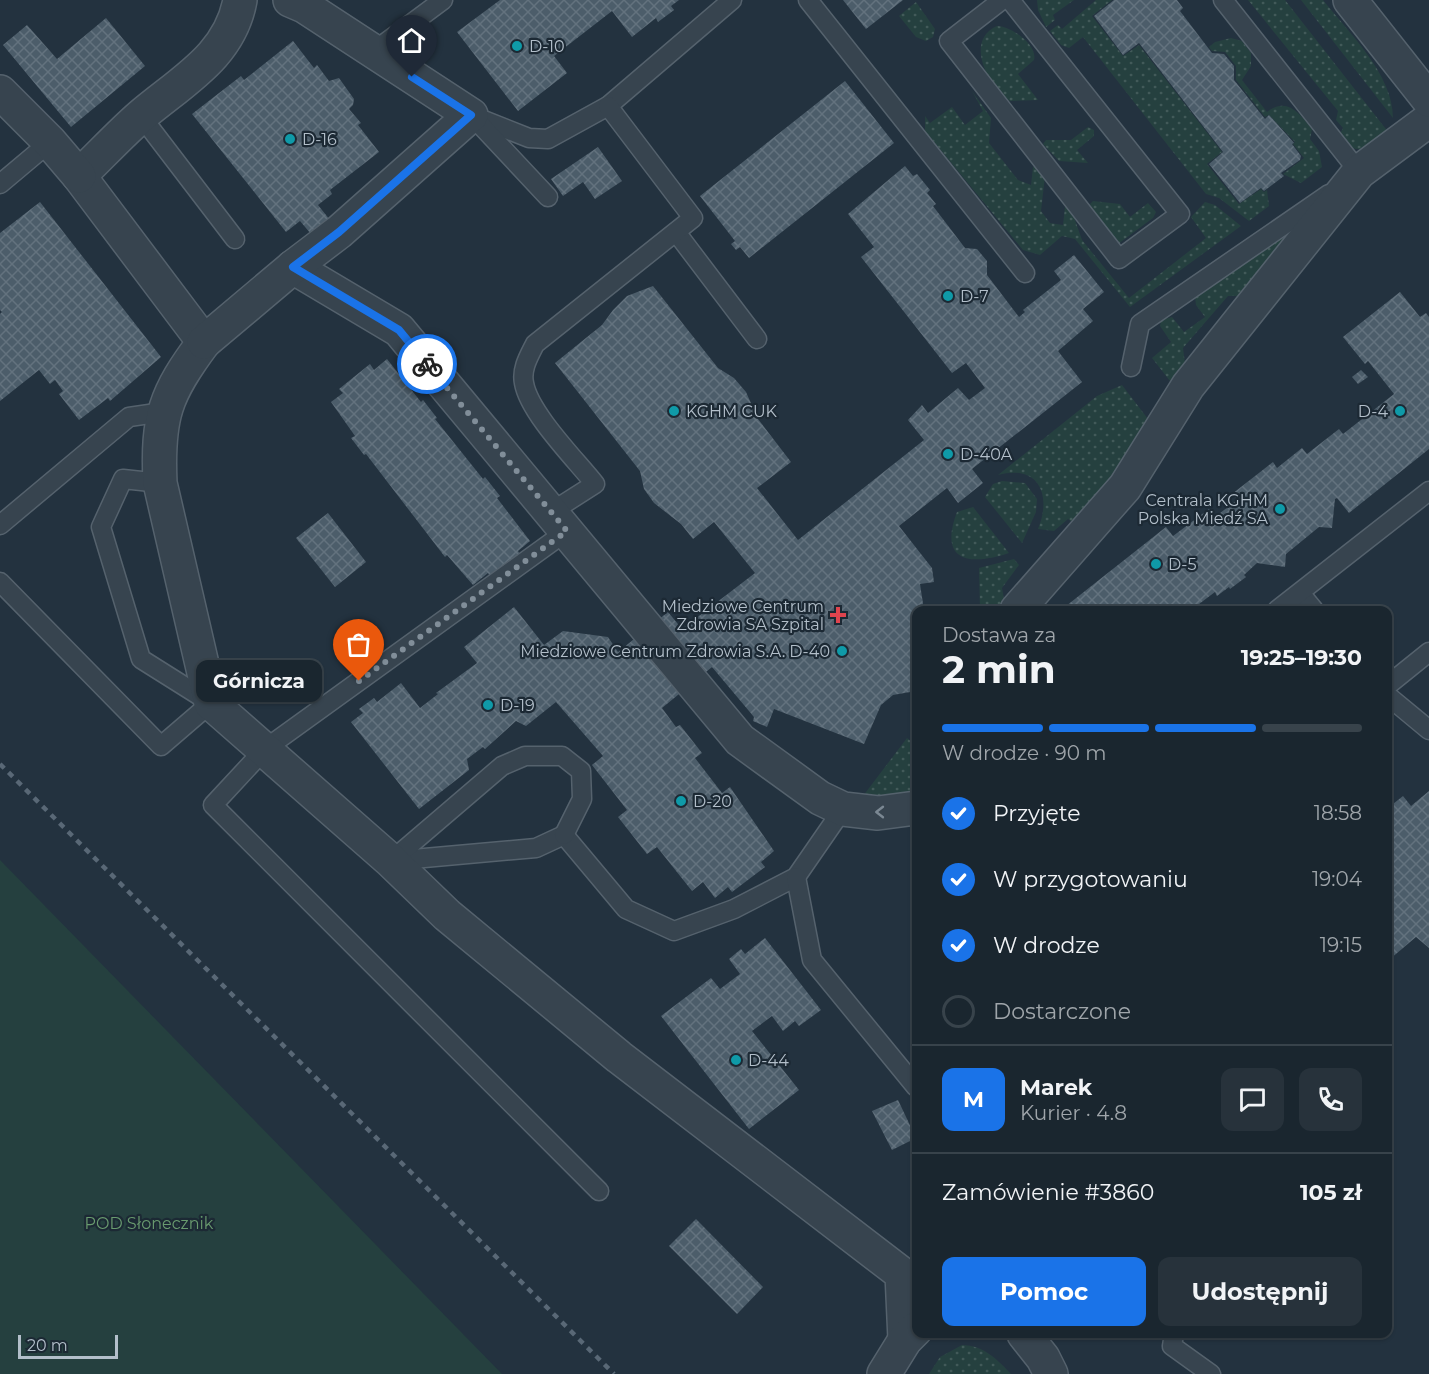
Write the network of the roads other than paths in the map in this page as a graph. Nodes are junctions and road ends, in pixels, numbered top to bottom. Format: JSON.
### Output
{"nodes":[{"id":1,"x":240,"y":0,"type":"edge"},
{"id":2,"x":290,"y":0,"type":"edge"},
{"id":3,"x":444,"y":0,"type":"edge"},
{"id":4,"x":732,"y":0,"type":"edge"},
{"id":5,"x":808,"y":0,"type":"edge"},
{"id":6,"x":1002,"y":0,"type":"edge"},
{"id":7,"x":1010,"y":0,"type":"edge"},
{"id":8,"x":1223,"y":0,"type":"edge"},
{"id":9,"x":1350,"y":0,"type":"edge"},
{"id":10,"x":373,"y":51,"type":"junction"},
{"id":11,"x":0,"y":92,"type":"edge"},
{"id":12,"x":1429,"y":100,"type":"edge"},
{"id":13,"x":608,"y":106,"type":"junction"},
{"id":14,"x":471,"y":115,"type":"junction"},
{"id":15,"x":141,"y":116,"type":"junction"},
{"id":16,"x":1429,"y":120,"type":"edge"},
{"id":17,"x":50,"y":142,"type":"junction"},
{"id":18,"x":1359,"y":172,"type":"junction"},
{"id":19,"x":79,"y":176,"type":"junction"},
{"id":20,"x":0,"y":184,"type":"edge"},
{"id":21,"x":548,"y":196,"type":"dead end"},
{"id":22,"x":676,"y":232,"type":"junction"},
{"id":23,"x":235,"y":238,"type":"dead end"},
{"id":24,"x":293,"y":267,"type":"junction"},
{"id":25,"x":1025,"y":273,"type":"dead end"},
{"id":26,"x":757,"y":339,"type":"dead end"},
{"id":27,"x":204,"y":342,"type":"junction"},
{"id":28,"x":1131,"y":367,"type":"dead end"},
{"id":29,"x":163,"y":412,"type":"junction"},
{"id":30,"x":160,"y":483,"type":"junction"},
{"id":31,"x":1429,"y":491,"type":"edge"},
{"id":32,"x":559,"y":522,"type":"junction"},
{"id":33,"x":0,"y":525,"type":"edge"},
{"id":34,"x":0,"y":582,"type":"edge"},
{"id":35,"x":1300,"y":593,"type":"junction"},
{"id":36,"x":1021,"y":606,"type":"edge"},
{"id":37,"x":1282,"y":606,"type":"edge"},
{"id":38,"x":1311,"y":606,"type":"edge"},
{"id":39,"x":1429,"y":652,"type":"edge"},
{"id":40,"x":1392,"y":682,"type":"edge"},
{"id":41,"x":1392,"y":699,"type":"edge"},
{"id":42,"x":211,"y":703,"type":"junction"},
{"id":43,"x":1429,"y":730,"type":"edge"},
{"id":44,"x":265,"y":749,"type":"junction"},
{"id":45,"x":843,"y":808,"type":"junction"},
{"id":46,"x":912,"y":809,"type":"edge"},
{"id":47,"x":564,"y":835,"type":"junction"},
{"id":48,"x":391,"y":861,"type":"junction"},
{"id":49,"x":796,"y":877,"type":"junction"},
{"id":50,"x":912,"y":1082,"type":"edge"},
{"id":51,"x":599,"y":1191,"type":"dead end"},
{"id":52,"x":909,"y":1279,"type":"edge"},
{"id":53,"x":911,"y":1334,"type":"edge"},
{"id":54,"x":1027,"y":1338,"type":"edge"},
{"id":55,"x":1173,"y":1338,"type":"edge"},
{"id":56,"x":1188,"y":1367,"type":"edge"},
{"id":57,"x":884,"y":1374,"type":"edge"},
{"id":58,"x":1051,"y":1374,"type":"edge"},
{"id":59,"x":1211,"y":1374,"type":"edge"}],
"edges":[{"from":1,"to":15,"type":"street"},
{"from":2,"to":10,"type":"street"},
{"from":3,"to":10,"type":"lane"},
{"from":4,"to":13,"type":"lane"},
{"from":5,"to":25,"type":"lane"},
{"from":6,"to":7,"type":"lane"},
{"from":8,"to":18,"type":"lane"},
{"from":9,"to":12,"type":"street"},
{"from":10,"to":14,"type":"street"},
{"from":11,"to":17,"type":"street"},
{"from":13,"to":14,"type":"lane"},
{"from":13,"to":22,"type":"lane"},
{"from":14,"to":21,"type":"lane"},
{"from":14,"to":24,"type":"street"},
{"from":15,"to":19,"type":"street"},
{"from":15,"to":23,"type":"lane"},
{"from":16,"to":18,"type":"street"},
{"from":17,"to":19,"type":"street"},
{"from":17,"to":20,"type":"lane"},
{"from":18,"to":28,"type":"lane"},
{"from":18,"to":36,"type":"street"},
{"from":19,"to":27,"type":"street"},
{"from":22,"to":26,"type":"lane"},
{"from":22,"to":32,"type":"lane"},
{"from":24,"to":27,"type":"street"},
{"from":24,"to":32,"type":"street"},
{"from":27,"to":29,"type":"street"},
{"from":29,"to":30,"type":"street"},
{"from":29,"to":33,"type":"lane"},
{"from":30,"to":42,"type":"street"},
{"from":30,"to":42,"type":"lane"},
{"from":31,"to":35,"type":"lane"},
{"from":32,"to":44,"type":"lane"},
{"from":32,"to":45,"type":"street"},
{"from":34,"to":42,"type":"lane"},
{"from":35,"to":37,"type":"lane"},
{"from":35,"to":38,"type":"lane"},
{"from":39,"to":40,"type":"lane"},
{"from":41,"to":43,"type":"lane"},
{"from":42,"to":44,"type":"street"},
{"from":44,"to":48,"type":"street"},
{"from":44,"to":51,"type":"lane"},
{"from":46,"to":45,"type":"street","one_way":true},
{"from":45,"to":49,"type":"lane"},
{"from":47,"to":48,"type":"lane"},
{"from":47,"to":48,"type":"lane"},
{"from":47,"to":49,"type":"lane"},
{"from":48,"to":52,"type":"street"},
{"from":49,"to":50,"type":"lane"},
{"from":52,"to":53,"type":"street"},
{"from":53,"to":57,"type":"street"},
{"from":54,"to":58,"type":"street"},
{"from":55,"to":56,"type":"lane"},
{"from":56,"to":59,"type":"lane"}]}
